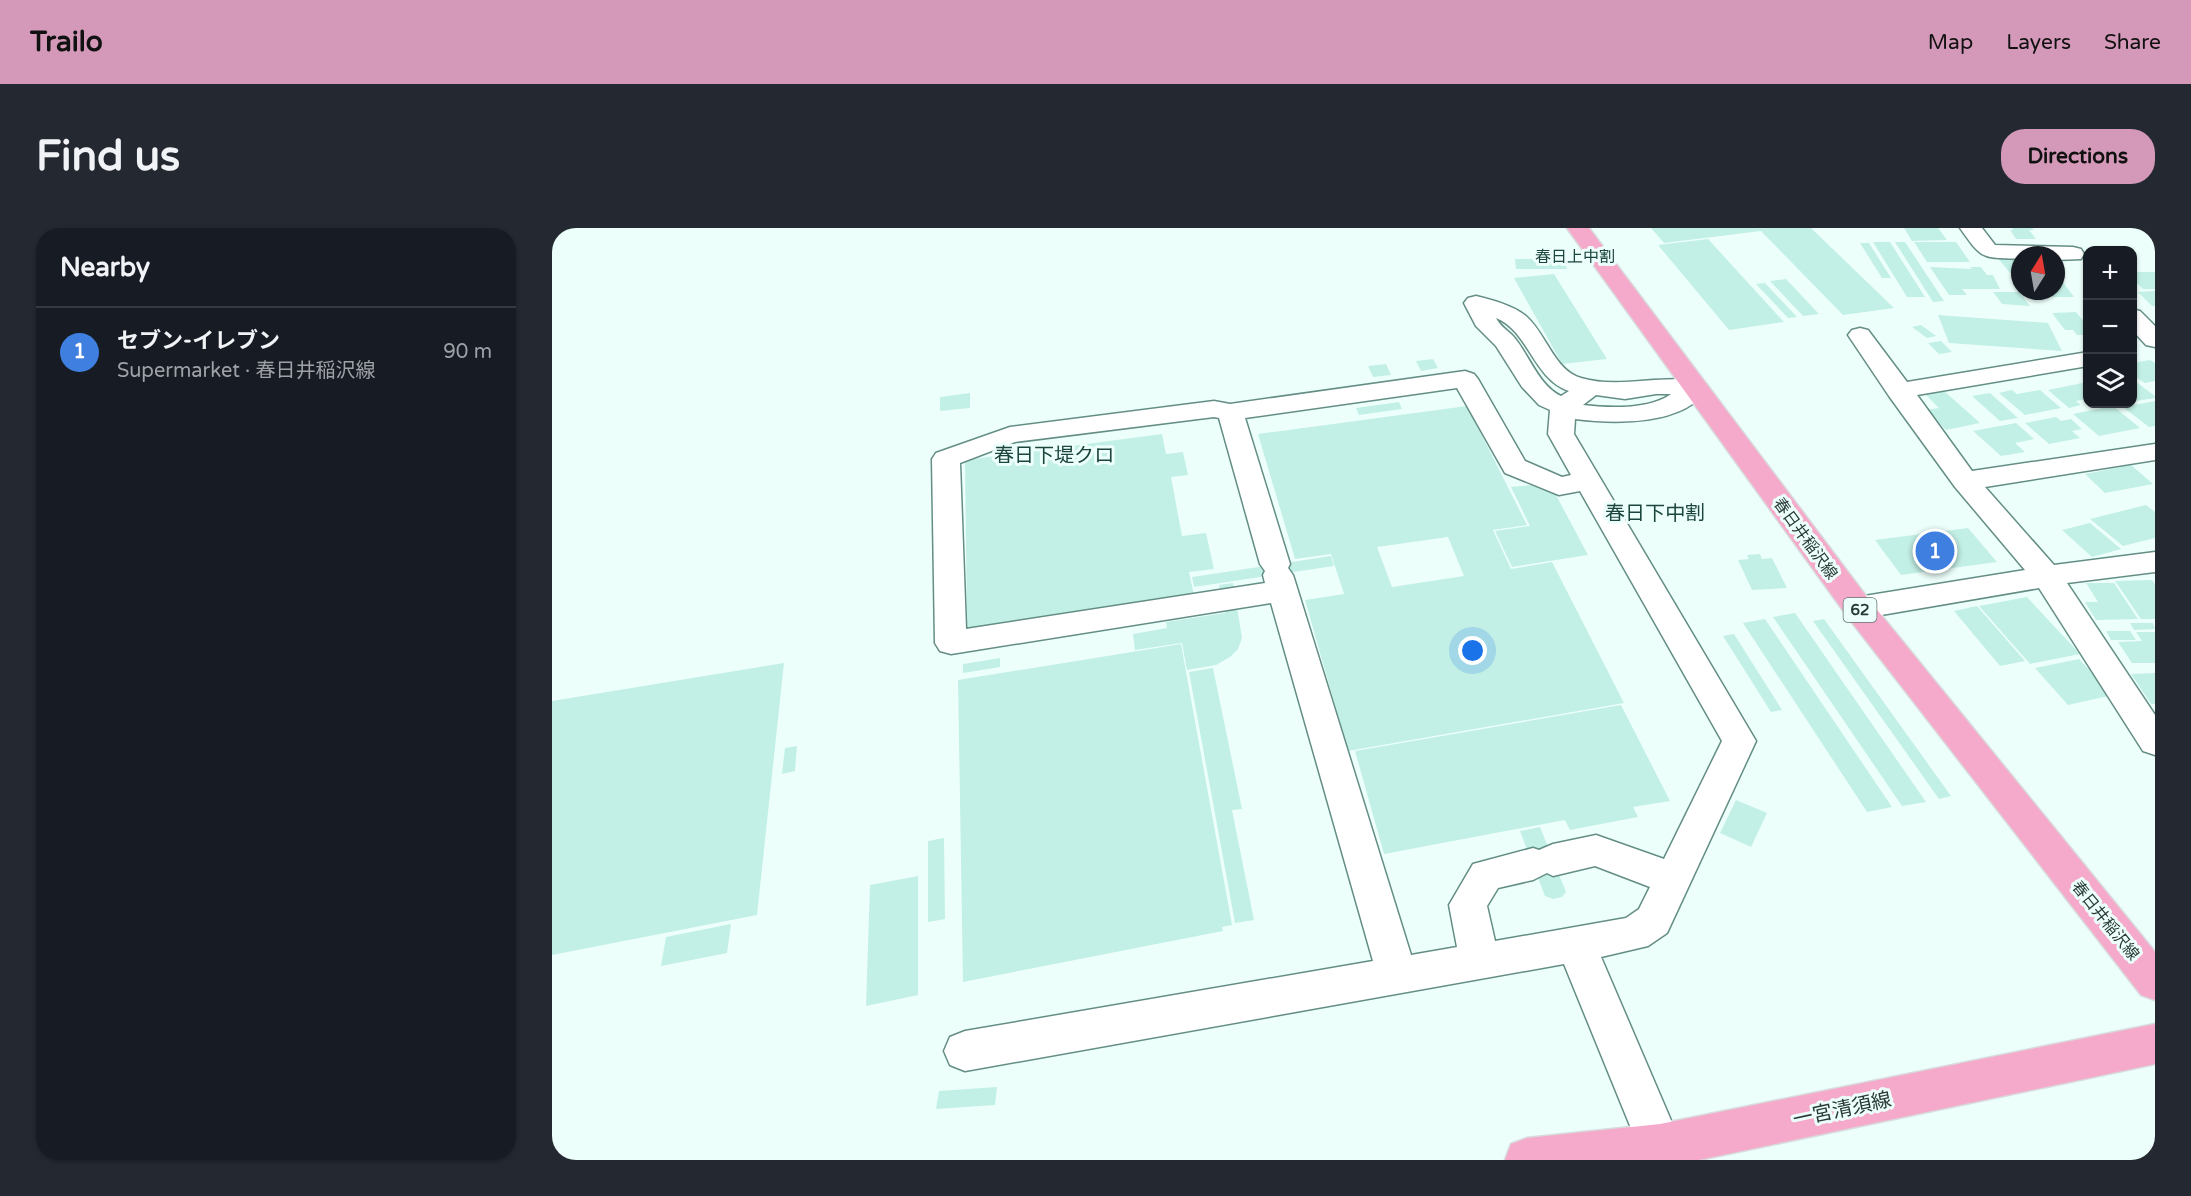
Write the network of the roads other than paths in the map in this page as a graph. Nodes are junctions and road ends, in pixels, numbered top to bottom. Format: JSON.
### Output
{"nodes":[{"id":1,"x":1578,"y":228,"type":"edge"},
{"id":2,"x":1971,"y":228,"type":"edge"},
{"id":3,"x":2054,"y":234,"type":"dead end"},
{"id":4,"x":2080,"y":262,"type":"edge"},
{"id":5,"x":2137,"y":320,"type":"edge"},
{"id":6,"x":1860,"y":335,"type":"dead end"},
{"id":7,"x":2155,"y":340,"type":"edge"},
{"id":8,"x":2155,"y":352,"type":"edge"},
{"id":9,"x":2137,"y":354,"type":"edge"},
{"id":10,"x":2083,"y":360,"type":"edge"},
{"id":11,"x":1696,"y":388,"type":"junction"},
{"id":12,"x":1898,"y":391,"type":"junction"},
{"id":13,"x":1230,"y":412,"type":"junction"},
{"id":14,"x":2155,"y":452,"type":"edge"},
{"id":15,"x":1588,"y":481,"type":"junction"},
{"id":16,"x":1965,"y":481,"type":"junction"},
{"id":17,"x":2155,"y":562,"type":"edge"},
{"id":18,"x":2048,"y":576,"type":"junction"},
{"id":19,"x":1279,"y":577,"type":"junction"},
{"id":20,"x":1858,"y":608,"type":"junction"},
{"id":21,"x":2155,"y":742,"type":"edge"},
{"id":22,"x":1673,"y":879,"type":"junction"},
{"id":23,"x":1576,"y":945,"type":"junction"},
{"id":24,"x":1480,"y":961,"type":"junction"},
{"id":25,"x":1397,"y":976,"type":"junction"},
{"id":26,"x":2155,"y":982,"type":"edge"},
{"id":27,"x":2155,"y":1044,"type":"edge"},
{"id":28,"x":965,"y":1051,"type":"dead end"},
{"id":29,"x":1660,"y":1146,"type":"junction"},
{"id":30,"x":1527,"y":1160,"type":"edge"}],
"edges":[{"from":1,"to":11,"type":"main road","name":"春日井稲沢線","number":"62"},
{"from":2,"to":4,"type":"street"},
{"from":3,"to":4,"type":"street"},
{"from":5,"to":7,"type":"street"},
{"from":6,"to":12,"type":"street"},
{"from":8,"to":9,"type":"street"},
{"from":10,"to":12,"type":"street"},
{"from":11,"to":15,"type":"street"},
{"from":11,"to":20,"type":"main road","name":"春日井稲沢線","number":"62"},
{"from":12,"to":16,"type":"street"},
{"from":13,"to":15,"type":"street"},
{"from":13,"to":19,"type":"street"},
{"from":13,"to":19,"type":"street"},
{"from":14,"to":16,"type":"street"},
{"from":15,"to":22,"type":"street"},
{"from":16,"to":18,"type":"street"},
{"from":17,"to":18,"type":"street"},
{"from":18,"to":20,"type":"street"},
{"from":18,"to":21,"type":"street"},
{"from":19,"to":25,"type":"street"},
{"from":20,"to":26,"type":"main road","name":"春日井稲沢線","number":"62"},
{"from":22,"to":23,"type":"street"},
{"from":22,"to":24,"type":"street"},
{"from":23,"to":24,"type":"street"},
{"from":23,"to":29,"type":"street"},
{"from":24,"to":25,"type":"street"},
{"from":25,"to":28,"type":"street"},
{"from":27,"to":29,"type":"main road","name":"一宮清須線"},
{"from":29,"to":30,"type":"main road","name":"一宮清須線"}]}
